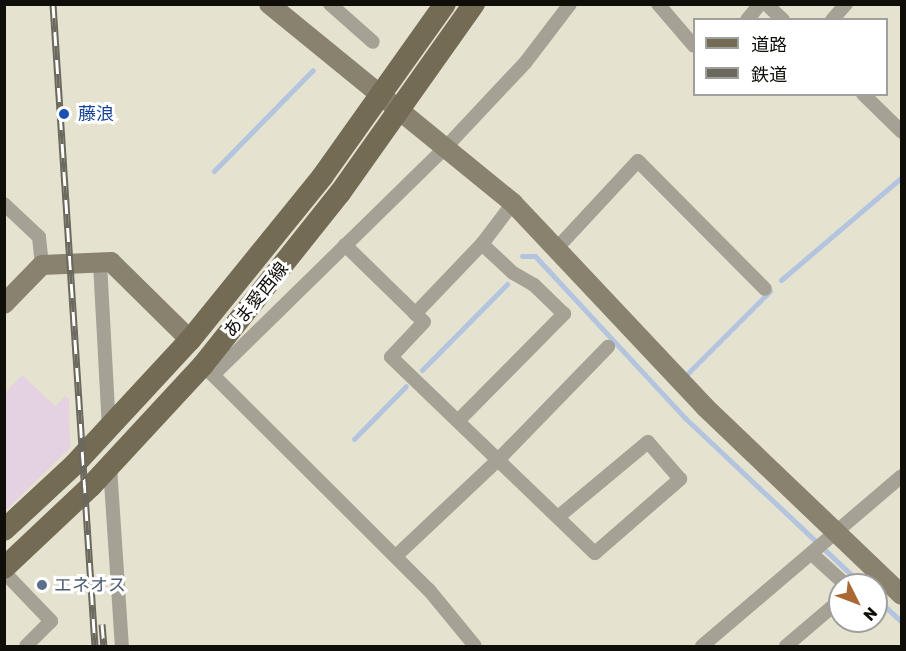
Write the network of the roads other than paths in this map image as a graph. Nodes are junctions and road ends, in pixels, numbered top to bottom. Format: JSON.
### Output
{"nodes":[{"id":1,"x":269,"y":4,"type":"edge"},
{"id":2,"x":330,"y":4,"type":"edge"},
{"id":3,"x":445,"y":4,"type":"edge"},
{"id":4,"x":474,"y":4,"type":"edge"},
{"id":5,"x":570,"y":4,"type":"edge"},
{"id":6,"x":658,"y":4,"type":"edge"},
{"id":7,"x":760,"y":4,"type":"edge"},
{"id":8,"x":766,"y":4,"type":"edge"},
{"id":9,"x":846,"y":4,"type":"edge"},
{"id":10,"x":749,"y":18,"type":"edge"},
{"id":11,"x":781,"y":18,"type":"edge"},
{"id":12,"x":834,"y":18,"type":"edge"},
{"id":13,"x":373,"y":42,"type":"dead end"},
{"id":14,"x":693,"y":45,"type":"edge"},
{"id":15,"x":379,"y":92,"type":"junction"},
{"id":16,"x":865,"y":96,"type":"edge"},
{"id":17,"x":399,"y":109,"type":"junction"},
{"id":18,"x":902,"y":132,"type":"edge"},
{"id":19,"x":446,"y":147,"type":"junction"},
{"id":20,"x":513,"y":203,"type":"junction"},
{"id":21,"x":4,"y":204,"type":"edge"},
{"id":22,"x":482,"y":244,"type":"junction"},
{"id":23,"x":345,"y":245,"type":"junction"},
{"id":24,"x":558,"y":247,"type":"junction"},
{"id":25,"x":100,"y":263,"type":"junction"},
{"id":26,"x":42,"y":265,"type":"junction"},
{"id":27,"x":765,"y":289,"type":"dead end"},
{"id":28,"x":4,"y":304,"type":"edge"},
{"id":29,"x":415,"y":314,"type":"junction"},
{"id":30,"x":190,"y":340,"type":"junction"},
{"id":31,"x":608,"y":347,"type":"dead end"},
{"id":32,"x":208,"y":370,"type":"junction"},
{"id":33,"x":458,"y":421,"type":"junction"},
{"id":34,"x":109,"y":427,"type":"junction"},
{"id":35,"x":498,"y":460,"type":"junction"},
{"id":36,"x":110,"y":467,"type":"junction"},
{"id":37,"x":902,"y":476,"type":"edge"},
{"id":38,"x":558,"y":517,"type":"junction"},
{"id":39,"x":4,"y":530,"type":"edge"},
{"id":40,"x":834,"y":537,"type":"junction"},
{"id":41,"x":815,"y":553,"type":"junction"},
{"id":42,"x":396,"y":556,"type":"junction"},
{"id":43,"x":4,"y":570,"type":"edge"},
{"id":44,"x":834,"y":573,"type":"edge"},
{"id":45,"x":902,"y":595,"type":"edge"},
{"id":46,"x":828,"y":610,"type":"edge"},
{"id":47,"x":26,"y":646,"type":"edge"},
{"id":48,"x":122,"y":646,"type":"edge"},
{"id":49,"x":476,"y":646,"type":"edge"},
{"id":50,"x":702,"y":646,"type":"edge"},
{"id":51,"x":786,"y":646,"type":"edge"}],
"edges":[{"from":1,"to":15,"type":"street"},
{"from":2,"to":13,"type":"street"},
{"from":3,"to":15,"type":"main road","name":"あま愛西線"},
{"from":4,"to":17,"type":"main road","name":"あま愛西線"},
{"from":5,"to":19,"type":"street"},
{"from":6,"to":14,"type":"street"},
{"from":7,"to":10,"type":"street"},
{"from":8,"to":11,"type":"street"},
{"from":9,"to":12,"type":"street"},
{"from":15,"to":17,"type":"street"},
{"from":15,"to":30,"type":"main road","name":"あま愛西線"},
{"from":16,"to":18,"type":"street"},
{"from":17,"to":19,"type":"street"},
{"from":17,"to":32,"type":"main road","name":"あま愛西線"},
{"from":19,"to":20,"type":"street"},
{"from":19,"to":23,"type":"street"},
{"from":20,"to":22,"type":"street"},
{"from":20,"to":24,"type":"street"},
{"from":21,"to":26,"type":"street"},
{"from":22,"to":29,"type":"street"},
{"from":22,"to":33,"type":"street"},
{"from":23,"to":29,"type":"street"},
{"from":23,"to":32,"type":"street"},
{"from":24,"to":27,"type":"street"},
{"from":24,"to":40,"type":"street"},
{"from":25,"to":26,"type":"street"},
{"from":25,"to":30,"type":"street"},
{"from":25,"to":34,"type":"street"},
{"from":26,"to":28,"type":"street"},
{"from":29,"to":33,"type":"street"},
{"from":30,"to":34,"type":"main road","name":"あま愛西線"},
{"from":31,"to":35,"type":"street"},
{"from":32,"to":36,"type":"main road","name":"あま愛西線"},
{"from":32,"to":42,"type":"street"},
{"from":33,"to":35,"type":"street"},
{"from":34,"to":39,"type":"main road","name":"あま愛西線"},
{"from":35,"to":38,"type":"street"},
{"from":35,"to":42,"type":"street"},
{"from":36,"to":43,"type":"main road","name":"あま愛西線"},
{"from":36,"to":48,"type":"street"},
{"from":37,"to":40,"type":"street"},
{"from":38,"to":38,"type":"street"},
{"from":40,"to":41,"type":"street"},
{"from":40,"to":45,"type":"street"},
{"from":41,"to":44,"type":"street"},
{"from":41,"to":50,"type":"street"},
{"from":42,"to":49,"type":"street"},
{"from":43,"to":47,"type":"street"},
{"from":46,"to":51,"type":"street"}]}
